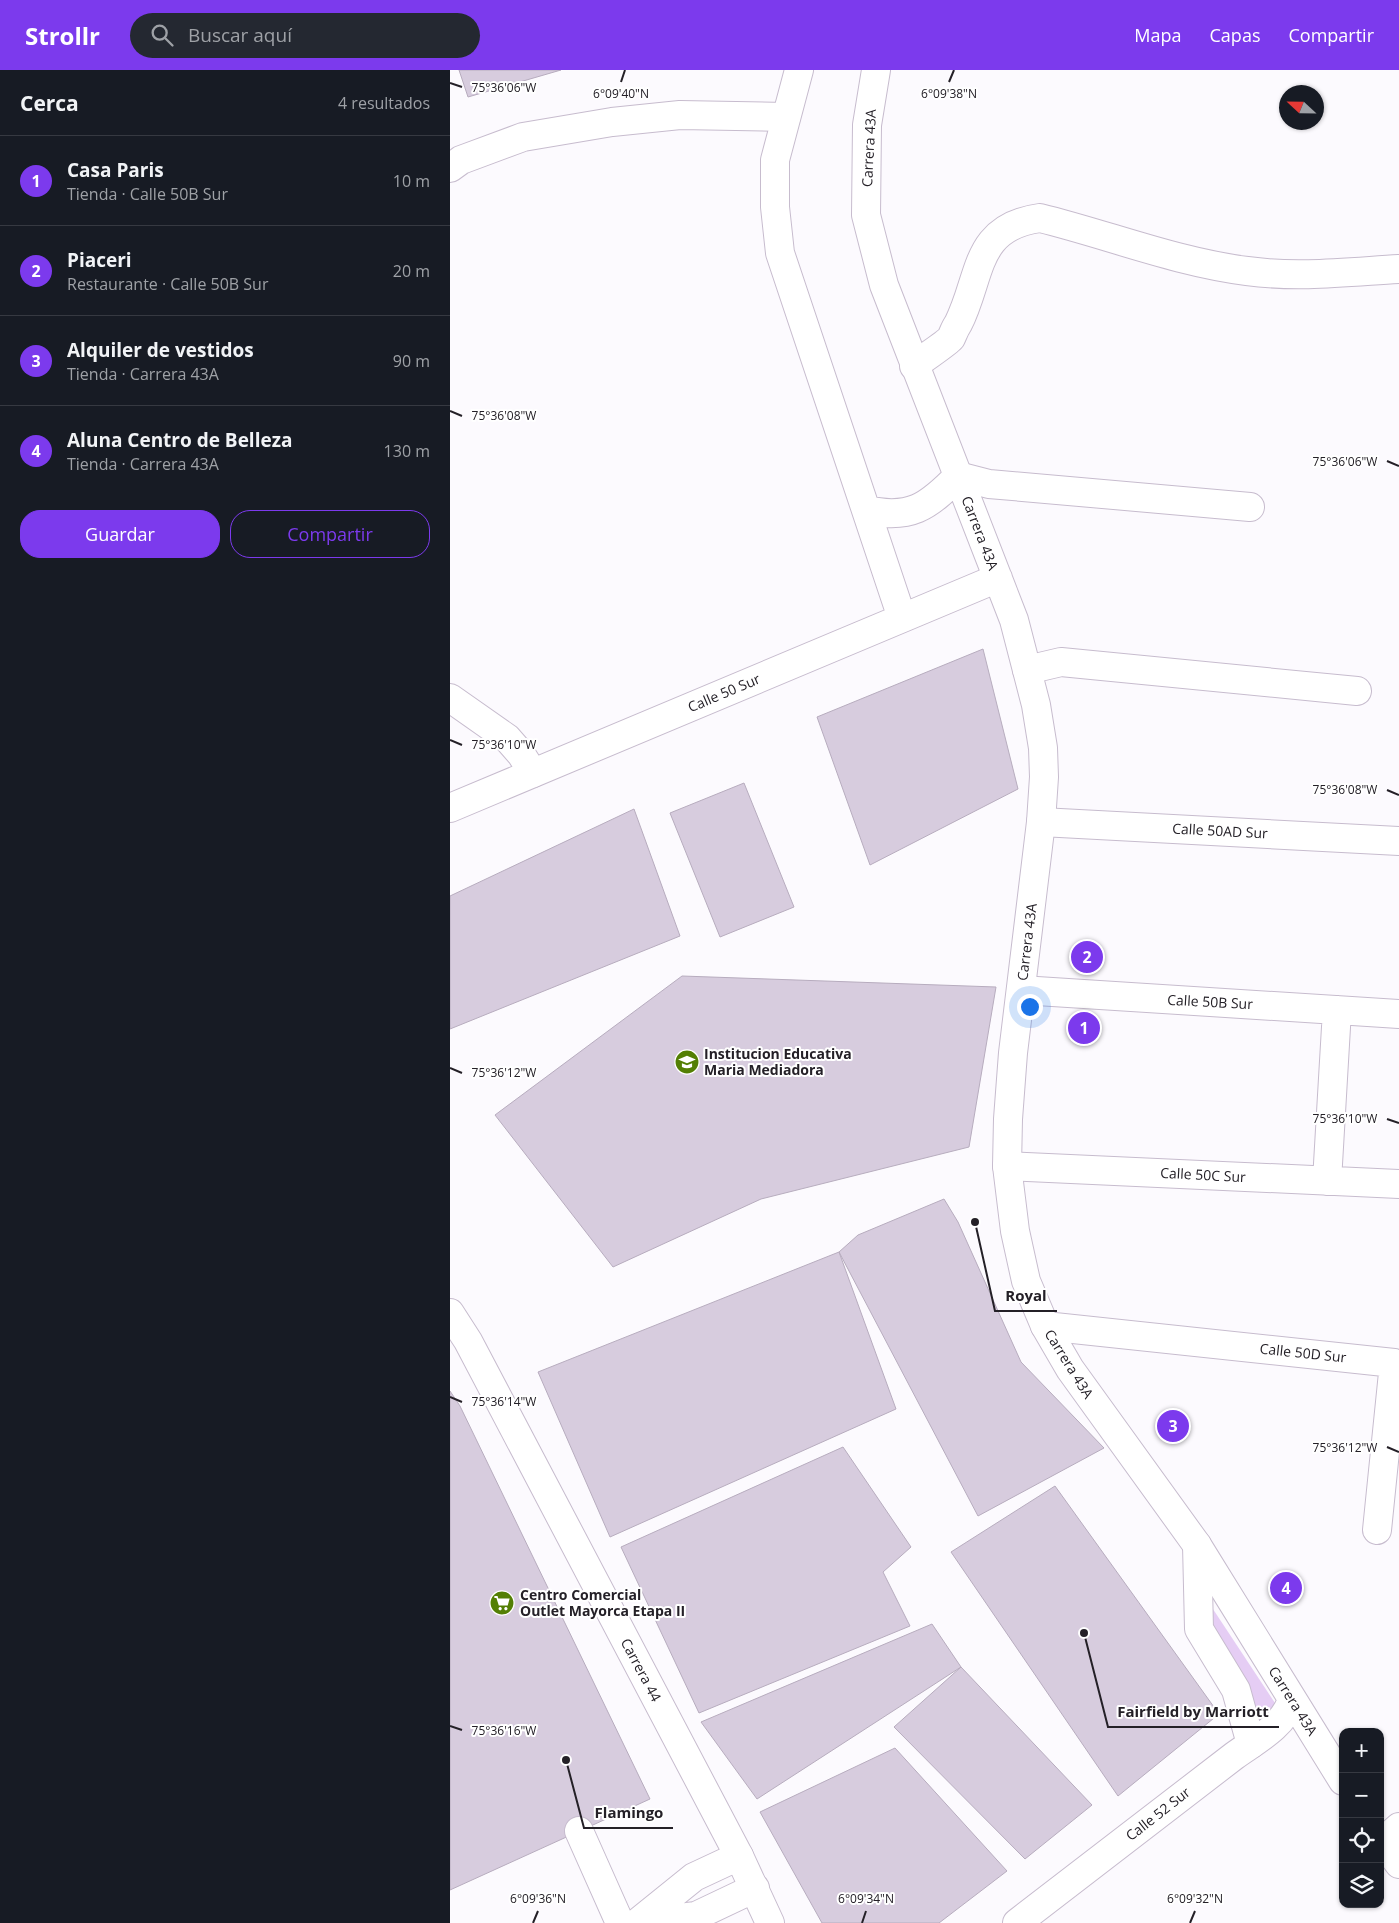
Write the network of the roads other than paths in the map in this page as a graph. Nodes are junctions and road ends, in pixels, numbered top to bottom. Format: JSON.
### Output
{"nodes":[{"id":1,"x":799,"y":70,"type":"edge"},
{"id":2,"x":876,"y":70,"type":"edge"},
{"id":3,"x":786,"y":117,"type":"junction"},
{"id":4,"x":450,"y":168,"type":"edge"},
{"id":5,"x":1399,"y":269,"type":"edge"},
{"id":6,"x":914,"y":366,"type":"junction"},
{"id":7,"x":958,"y":476,"type":"junction"},
{"id":8,"x":1250,"y":506,"type":"dead end"},
{"id":9,"x":866,"y":510,"type":"junction"},
{"id":10,"x":998,"y":578,"type":"junction"},
{"id":11,"x":902,"y":618,"type":"junction"},
{"id":12,"x":1027,"y":670,"type":"junction"},
{"id":13,"x":1357,"y":691,"type":"dead end"},
{"id":14,"x":450,"y":698,"type":"edge"},
{"id":15,"x":533,"y":773,"type":"junction"},
{"id":16,"x":450,"y":808,"type":"edge"},
{"id":17,"x":1041,"y":822,"type":"junction"},
{"id":18,"x":1399,"y":841,"type":"edge"},
{"id":19,"x":1021,"y":990,"type":"junction"},
{"id":20,"x":1337,"y":1010,"type":"junction"},
{"id":21,"x":1399,"y":1014,"type":"edge"},
{"id":22,"x":1007,"y":1166,"type":"junction"},
{"id":23,"x":1327,"y":1181,"type":"junction"},
{"id":24,"x":1399,"y":1184,"type":"edge"},
{"id":25,"x":450,"y":1313,"type":"edge"},
{"id":26,"x":1045,"y":1326,"type":"junction"},
{"id":27,"x":1377,"y":1530,"type":"dead end"},
{"id":28,"x":1197,"y":1545,"type":"junction"},
{"id":29,"x":1292,"y":1700,"type":"junction"},
{"id":30,"x":1251,"y":1744,"type":"junction"},
{"id":31,"x":1339,"y":1774,"type":"edge"},
{"id":32,"x":579,"y":1831,"type":"dead end"},
{"id":33,"x":1387,"y":1836,"type":"edge"},
{"id":34,"x":1399,"y":1864,"type":"edge"},
{"id":35,"x":755,"y":1889,"type":"edge"},
{"id":36,"x":1031,"y":1919,"type":"edge"},
{"id":37,"x":620,"y":1923,"type":"edge"},
{"id":38,"x":638,"y":1923,"type":"edge"},
{"id":39,"x":716,"y":1923,"type":"edge"}],
"edges":[{"from":1,"to":3,"type":"main road"},
{"from":2,"to":6,"type":"main road","name":"Carrera 43A"},
{"from":3,"to":4,"type":"main road"},
{"from":3,"to":9,"type":"main road"},
{"from":5,"to":6,"type":"main road"},
{"from":6,"to":7,"type":"main road","name":"Carrera 43A"},
{"from":7,"to":8,"type":"main road"},
{"from":7,"to":9,"type":"main road"},
{"from":7,"to":10,"type":"main road","name":"Carrera 43A"},
{"from":9,"to":11,"type":"main road"},
{"from":10,"to":11,"type":"main road","name":"Calle 50 Sur"},
{"from":10,"to":12,"type":"main road","name":"Carrera 43A"},
{"from":11,"to":15,"type":"main road","name":"Calle 50 Sur"},
{"from":12,"to":13,"type":"main road"},
{"from":12,"to":17,"type":"main road","name":"Carrera 43A"},
{"from":14,"to":15,"type":"main road"},
{"from":15,"to":16,"type":"main road","name":"Calle 50 Sur"},
{"from":17,"to":18,"type":"main road","name":"Calle 50AD Sur"},
{"from":17,"to":19,"type":"main road","name":"Carrera 43A"},
{"from":19,"to":20,"type":"main road","name":"Calle 50B Sur"},
{"from":19,"to":22,"type":"main road","name":"Carrera 43A"},
{"from":20,"to":21,"type":"main road","name":"Calle 50B Sur"},
{"from":20,"to":23,"type":"main road"},
{"from":22,"to":23,"type":"main road","name":"Calle 50C Sur"},
{"from":22,"to":26,"type":"main road","name":"Carrera 43A"},
{"from":23,"to":24,"type":"main road","name":"Calle 50C Sur"},
{"from":25,"to":35,"type":"main road","name":"Carrera 44"},
{"from":26,"to":27,"type":"main road","name":"Calle 50D Sur"},
{"from":26,"to":28,"type":"main road","name":"Carrera 43A"},
{"from":28,"to":29,"type":"main road","name":"Carrera 43A"},
{"from":28,"to":30,"type":"main road"},
{"from":29,"to":30,"type":"main road","name":"Calle 52 Sur"},
{"from":29,"to":31,"type":"main road","name":"Carrera 43A"},
{"from":30,"to":36,"type":"main road","name":"Calle 52 Sur"},
{"from":32,"to":37,"type":"main road"},
{"from":33,"to":34,"type":"main road"},
{"from":35,"to":38,"type":"main road"},
{"from":35,"to":38,"type":"main road"},
{"from":35,"to":39,"type":"main road"}]}
